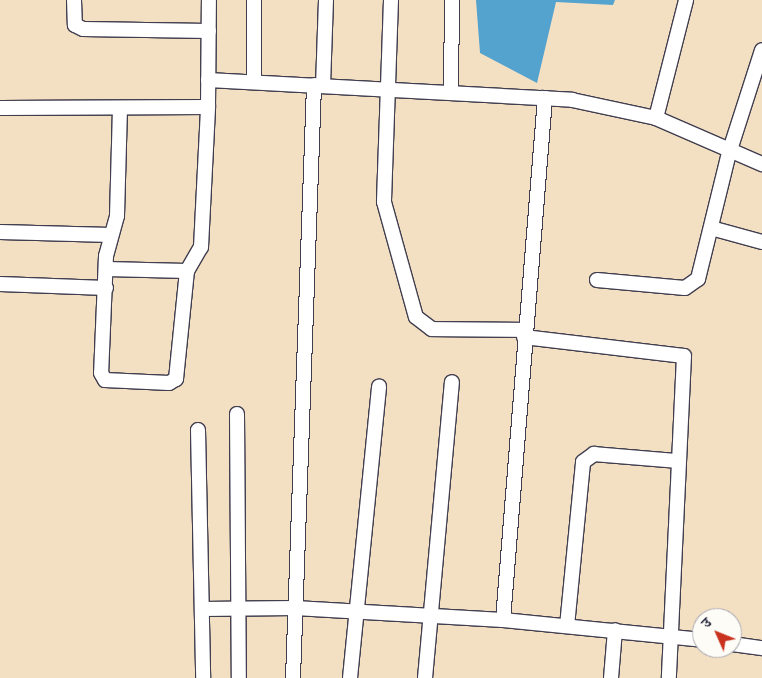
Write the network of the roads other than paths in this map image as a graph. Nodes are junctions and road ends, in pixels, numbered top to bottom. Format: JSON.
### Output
{"nodes":[{"id":1,"x":74,"y":0,"type":"edge"},
{"id":2,"x":209,"y":0,"type":"edge"},
{"id":3,"x":254,"y":0,"type":"edge"},
{"id":4,"x":326,"y":0,"type":"edge"},
{"id":5,"x":391,"y":0,"type":"edge"},
{"id":6,"x":452,"y":0,"type":"edge"},
{"id":7,"x":686,"y":0,"type":"edge"},
{"id":8,"x":209,"y":31,"type":"junction"},
{"id":9,"x":762,"y":50,"type":"edge"},
{"id":10,"x":208,"y":80,"type":"junction"},
{"id":11,"x":254,"y":82,"type":"junction"},
{"id":12,"x":319,"y":85,"type":"junction"},
{"id":13,"x":389,"y":89,"type":"junction"},
{"id":14,"x":451,"y":93,"type":"junction"},
{"id":15,"x":545,"y":98,"type":"junction"},
{"id":16,"x":208,"y":106,"type":"junction"},
{"id":17,"x":0,"y":108,"type":"edge"},
{"id":18,"x":120,"y":108,"type":"junction"},
{"id":19,"x":656,"y":118,"type":"junction"},
{"id":20,"x":729,"y":153,"type":"junction"},
{"id":21,"x":762,"y":164,"type":"edge"},
{"id":22,"x":711,"y":228,"type":"junction"},
{"id":23,"x":0,"y":232,"type":"edge"},
{"id":24,"x":111,"y":235,"type":"junction"},
{"id":25,"x":762,"y":242,"type":"edge"},
{"id":26,"x":106,"y":269,"type":"junction"},
{"id":27,"x":188,"y":271,"type":"junction"},
{"id":28,"x":597,"y":280,"type":"dead end"},
{"id":29,"x":0,"y":284,"type":"edge"},
{"id":30,"x":106,"y":288,"type":"junction"},
{"id":31,"x":525,"y":334,"type":"junction"},
{"id":32,"x":452,"y":382,"type":"dead end"},
{"id":33,"x":379,"y":386,"type":"dead end"},
{"id":34,"x":236,"y":414,"type":"dead end"},
{"id":35,"x":198,"y":430,"type":"dead end"},
{"id":36,"x":678,"y":461,"type":"junction"},
{"id":37,"x":240,"y":608,"type":"junction"},
{"id":38,"x":295,"y":608,"type":"junction"},
{"id":39,"x":202,"y":609,"type":"junction"},
{"id":40,"x":355,"y":611,"type":"junction"},
{"id":41,"x":428,"y":615,"type":"junction"},
{"id":42,"x":503,"y":620,"type":"junction"},
{"id":43,"x":567,"y":626,"type":"junction"},
{"id":44,"x":615,"y":630,"type":"junction"},
{"id":45,"x":670,"y":636,"type":"junction"},
{"id":46,"x":692,"y":639,"type":"edge"},
{"id":47,"x":742,"y":645,"type":"edge"},
{"id":48,"x":762,"y":648,"type":"edge"},
{"id":49,"x":204,"y":678,"type":"edge"},
{"id":50,"x":239,"y":678,"type":"edge"},
{"id":51,"x":293,"y":678,"type":"edge"},
{"id":52,"x":350,"y":678,"type":"edge"},
{"id":53,"x":425,"y":678,"type":"edge"},
{"id":54,"x":612,"y":678,"type":"edge"},
{"id":55,"x":669,"y":678,"type":"edge"}],
"edges":[{"from":1,"to":8,"type":"street"},
{"from":2,"to":8,"type":"street"},
{"from":3,"to":11,"type":"street"},
{"from":4,"to":12,"type":"street"},
{"from":5,"to":13,"type":"street"},
{"from":6,"to":14,"type":"street"},
{"from":7,"to":19,"type":"street"},
{"from":8,"to":10,"type":"street"},
{"from":9,"to":20,"type":"street"},
{"from":10,"to":11,"type":"street"},
{"from":10,"to":16,"type":"street"},
{"from":11,"to":12,"type":"street"},
{"from":12,"to":13,"type":"street"},
{"from":12,"to":38,"type":"street"},
{"from":13,"to":14,"type":"street"},
{"from":13,"to":31,"type":"street"},
{"from":14,"to":15,"type":"street"},
{"from":15,"to":19,"type":"street"},
{"from":15,"to":31,"type":"street"},
{"from":16,"to":18,"type":"street"},
{"from":16,"to":27,"type":"street"},
{"from":17,"to":18,"type":"street"},
{"from":18,"to":24,"type":"street"},
{"from":19,"to":20,"type":"street"},
{"from":20,"to":21,"type":"street"},
{"from":20,"to":22,"type":"street"},
{"from":22,"to":25,"type":"street"},
{"from":22,"to":28,"type":"street"},
{"from":23,"to":24,"type":"street"},
{"from":24,"to":26,"type":"street"},
{"from":26,"to":27,"type":"street"},
{"from":26,"to":30,"type":"street"},
{"from":27,"to":30,"type":"street"},
{"from":29,"to":30,"type":"street"},
{"from":31,"to":36,"type":"street"},
{"from":31,"to":42,"type":"street"},
{"from":32,"to":41,"type":"street"},
{"from":33,"to":40,"type":"street"},
{"from":34,"to":37,"type":"street"},
{"from":35,"to":39,"type":"street"},
{"from":36,"to":43,"type":"street"},
{"from":36,"to":45,"type":"street"},
{"from":37,"to":38,"type":"street"},
{"from":37,"to":39,"type":"street"},
{"from":37,"to":50,"type":"street"},
{"from":38,"to":40,"type":"street"},
{"from":38,"to":51,"type":"street"},
{"from":39,"to":49,"type":"street"},
{"from":40,"to":41,"type":"street"},
{"from":40,"to":52,"type":"street"},
{"from":41,"to":42,"type":"street"},
{"from":41,"to":53,"type":"street"},
{"from":42,"to":43,"type":"street"},
{"from":43,"to":44,"type":"street"},
{"from":44,"to":45,"type":"street"},
{"from":44,"to":54,"type":"street"},
{"from":45,"to":46,"type":"street"},
{"from":45,"to":55,"type":"street"},
{"from":47,"to":48,"type":"street"}]}
